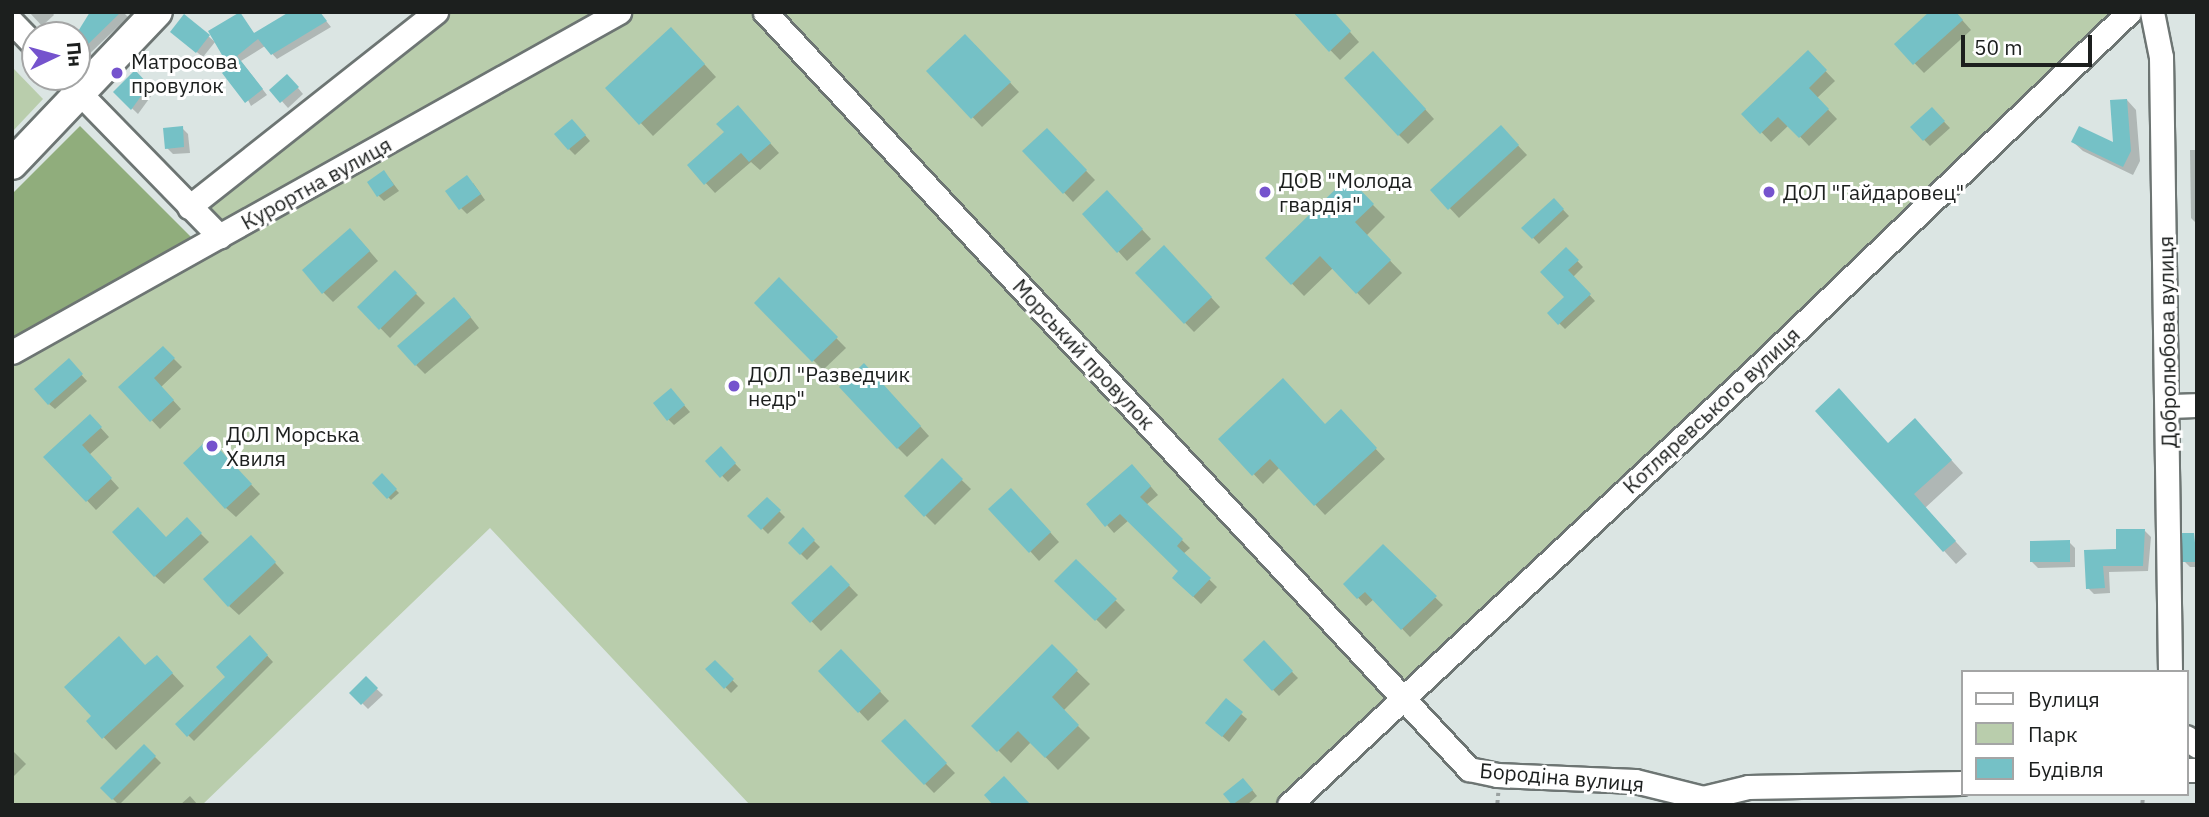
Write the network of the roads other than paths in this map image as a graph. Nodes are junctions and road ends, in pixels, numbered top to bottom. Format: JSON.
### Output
{"nodes":[{"id":1,"x":157,"y":12,"type":"edge"},
{"id":2,"x":436,"y":12,"type":"edge"},
{"id":3,"x":619,"y":12,"type":"edge"},
{"id":4,"x":765,"y":12,"type":"edge"},
{"id":5,"x":2129,"y":12,"type":"edge"},
{"id":6,"x":2152,"y":12,"type":"edge"},
{"id":7,"x":91,"y":69,"type":"edge"},
{"id":8,"x":68,"y":91,"type":"edge"},
{"id":9,"x":77,"y":91,"type":"edge"},
{"id":10,"x":12,"y":164,"type":"edge"},
{"id":11,"x":189,"y":207,"type":"junction"},
{"id":12,"x":220,"y":237,"type":"junction"},
{"id":13,"x":12,"y":352,"type":"edge"},
{"id":14,"x":2197,"y":405,"type":"edge"},
{"id":15,"x":2169,"y":406,"type":"junction"},
{"id":16,"x":2170,"y":670,"type":"edge"},
{"id":17,"x":1403,"y":695,"type":"junction"},
{"id":18,"x":1960,"y":783,"type":"edge"},
{"id":19,"x":1289,"y":805,"type":"edge"}],
"edges":[{"from":1,"to":7,"type":"main road"},
{"from":2,"to":11,"type":"street"},
{"from":3,"to":12,"type":"street","name":"Курортна вулиця"},
{"from":4,"to":17,"type":"street","name":"Морський провулок"},
{"from":5,"to":17,"type":"street","name":"Котляревського вулиця"},
{"from":6,"to":15,"type":"street","name":"Добролюбова вулиця"},
{"from":8,"to":10,"type":"main road"},
{"from":9,"to":11,"type":"street"},
{"from":11,"to":12,"type":"street"},
{"from":12,"to":13,"type":"street","name":"Курортна вулиця"},
{"from":14,"to":15,"type":"street"},
{"from":15,"to":16,"type":"street","name":"Добролюбова вулиця"},
{"from":17,"to":18,"type":"street","name":"Бородіна вулиця"},
{"from":17,"to":19,"type":"street","name":"Котляревського вулиця"}]}
